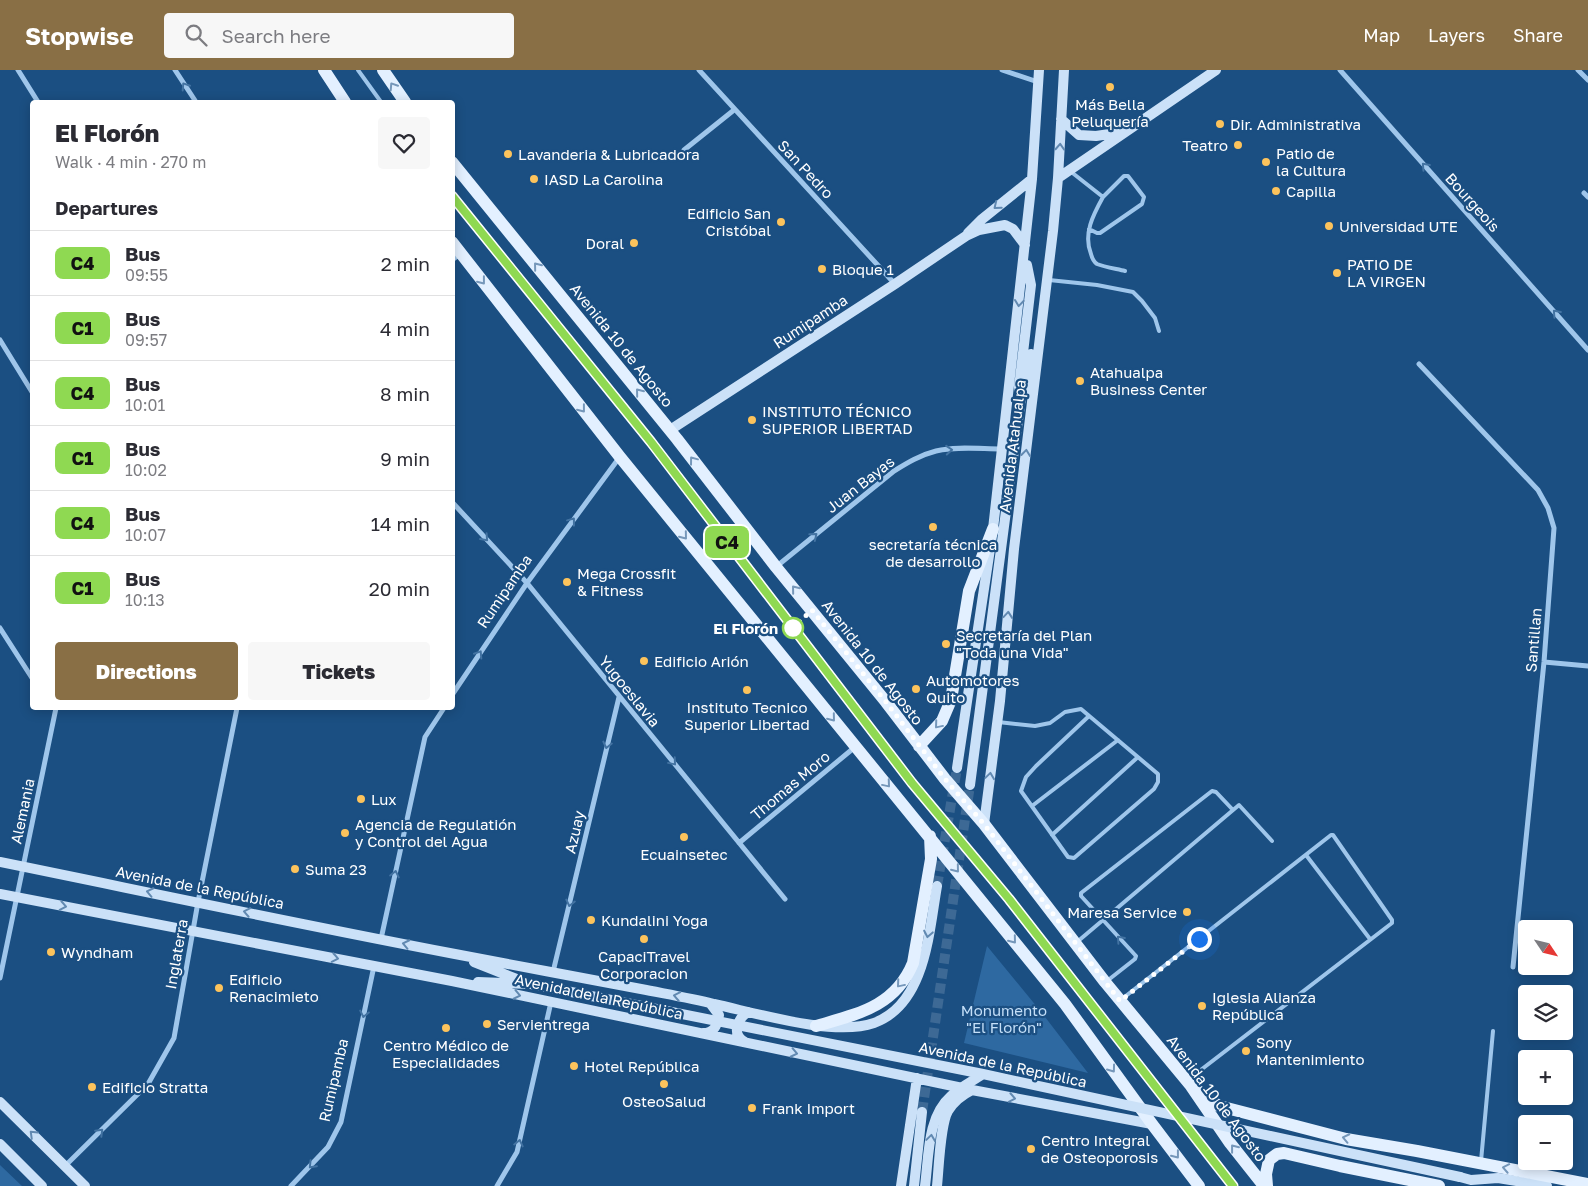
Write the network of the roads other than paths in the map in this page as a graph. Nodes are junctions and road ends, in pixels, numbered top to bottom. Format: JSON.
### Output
{"nodes":[{"id":1,"x":18,"y":70,"type":"edge"},
{"id":2,"x":174,"y":70,"type":"edge"},
{"id":3,"x":324,"y":70,"type":"edge"},
{"id":4,"x":358,"y":70,"type":"edge"},
{"id":5,"x":383,"y":70,"type":"edge"},
{"id":6,"x":698,"y":70,"type":"edge"},
{"id":7,"x":1002,"y":70,"type":"edge"},
{"id":8,"x":1039,"y":70,"type":"edge"},
{"id":9,"x":1064,"y":70,"type":"edge"},
{"id":10,"x":1216,"y":70,"type":"edge"},
{"id":11,"x":1340,"y":70,"type":"edge"},
{"id":12,"x":1578,"y":70,"type":"edge"},
{"id":13,"x":1588,"y":80,"type":"edge"},
{"id":14,"x":1038,"y":82,"type":"junction"},
{"id":15,"x":37,"y":100,"type":"edge"},
{"id":16,"x":195,"y":100,"type":"edge"},
{"id":17,"x":344,"y":100,"type":"edge"},
{"id":18,"x":380,"y":100,"type":"edge"},
{"id":19,"x":404,"y":100,"type":"edge"},
{"id":20,"x":734,"y":110,"type":"junction"},
{"id":21,"x":1061,"y":119,"type":"junction"},
{"id":22,"x":1126,"y":131,"type":"junction"},
{"id":23,"x":684,"y":150,"type":"dead end"},
{"id":24,"x":455,"y":166,"type":"edge"},
{"id":25,"x":1068,"y":170,"type":"junction"},
{"id":26,"x":1058,"y":178,"type":"junction"},
{"id":27,"x":1032,"y":179,"type":"junction"},
{"id":28,"x":1102,"y":197,"type":"junction"},
{"id":29,"x":455,"y":200,"type":"edge"},
{"id":30,"x":1089,"y":229,"type":"junction"},
{"id":31,"x":1053,"y":230,"type":"junction"},
{"id":32,"x":966,"y":236,"type":"junction"},
{"id":33,"x":1025,"y":250,"type":"junction"},
{"id":34,"x":457,"y":256,"type":"edge"},
{"id":35,"x":1125,"y":271,"type":"dead end"},
{"id":36,"x":1047,"y":280,"type":"junction"},
{"id":37,"x":895,"y":284,"type":"junction"},
{"id":38,"x":1160,"y":331,"type":"dead end"},
{"id":39,"x":0,"y":340,"type":"edge"},
{"id":40,"x":1588,"y":350,"type":"edge"},
{"id":41,"x":1419,"y":364,"type":"dead end"},
{"id":42,"x":30,"y":389,"type":"edge"},
{"id":43,"x":1022,"y":397,"type":"junction"},
{"id":44,"x":670,"y":430,"type":"junction"},
{"id":45,"x":1002,"y":449,"type":"junction"},
{"id":46,"x":620,"y":457,"type":"junction"},
{"id":47,"x":455,"y":505,"type":"edge"},
{"id":48,"x":993,"y":529,"type":"junction"},
{"id":49,"x":776,"y":567,"type":"junction"},
{"id":50,"x":527,"y":583,"type":"junction"},
{"id":51,"x":0,"y":628,"type":"edge"},
{"id":52,"x":1544,"y":662,"type":"junction"},
{"id":53,"x":1588,"y":666,"type":"edge"},
{"id":54,"x":30,"y":675,"type":"edge"},
{"id":55,"x":455,"y":691,"type":"edge"},
{"id":56,"x":619,"y":697,"type":"junction"},
{"id":57,"x":55,"y":710,"type":"edge"},
{"id":58,"x":238,"y":710,"type":"edge"},
{"id":59,"x":443,"y":710,"type":"edge"},
{"id":60,"x":1089,"y":716,"type":"junction"},
{"id":61,"x":998,"y":722,"type":"junction"},
{"id":62,"x":1118,"y":740,"type":"junction"},
{"id":63,"x":919,"y":746,"type":"junction"},
{"id":64,"x":856,"y":747,"type":"junction"},
{"id":65,"x":1138,"y":757,"type":"junction"},
{"id":66,"x":957,"y":768,"type":"tunnel mouth"},
{"id":67,"x":970,"y":785,"type":"tunnel mouth"},
{"id":68,"x":1032,"y":806,"type":"junction"},
{"id":69,"x":1233,"y":810,"type":"junction"},
{"id":70,"x":984,"y":824,"type":"junction"},
{"id":71,"x":1052,"y":835,"type":"junction"},
{"id":72,"x":930,"y":836,"type":"junction"},
{"id":73,"x":1272,"y":841,"type":"dead end"},
{"id":74,"x":740,"y":843,"type":"junction"},
{"id":75,"x":1306,"y":855,"type":"junction"},
{"id":76,"x":0,"y":862,"type":"edge"},
{"id":77,"x":23,"y":867,"type":"junction"},
{"id":78,"x":937,"y":886,"type":"tunnel mouth"},
{"id":79,"x":0,"y":894,"type":"edge"},
{"id":80,"x":17,"y":897,"type":"junction"},
{"id":81,"x":785,"y":899,"type":"dead end"},
{"id":82,"x":198,"y":902,"type":"junction"},
{"id":83,"x":1103,"y":920,"type":"junction"},
{"id":84,"x":193,"y":931,"type":"junction"},
{"id":85,"x":1370,"y":938,"type":"junction"},
{"id":86,"x":381,"y":939,"type":"junction"},
{"id":87,"x":1075,"y":944,"type":"junction"},
{"id":88,"x":454,"y":954,"type":"junction"},
{"id":89,"x":374,"y":966,"type":"junction"},
{"id":90,"x":1513,"y":967,"type":"dead end"},
{"id":91,"x":553,"y":972,"type":"junction"},
{"id":92,"x":0,"y":978,"type":"edge"},
{"id":93,"x":452,"y":981,"type":"junction"},
{"id":94,"x":1105,"y":982,"type":"junction"},
{"id":95,"x":529,"y":984,"type":"junction"},
{"id":96,"x":1120,"y":1001,"type":"junction"},
{"id":97,"x":552,"y":1002,"type":"junction"},
{"id":98,"x":710,"y":1003,"type":"junction"},
{"id":99,"x":748,"y":1012,"type":"junction"},
{"id":100,"x":816,"y":1026,"type":"junction"},
{"id":101,"x":1493,"y":1031,"type":"dead end"},
{"id":102,"x":697,"y":1032,"type":"junction"},
{"id":103,"x":746,"y":1042,"type":"junction"},
{"id":104,"x":983,"y":1074,"type":"junction"},
{"id":105,"x":917,"y":1078,"type":"junction"},
{"id":106,"x":1189,"y":1083,"type":"junction"},
{"id":107,"x":972,"y":1090,"type":"junction"},
{"id":108,"x":0,"y":1102,"type":"edge"},
{"id":109,"x":922,"y":1112,"type":"tunnel mouth"},
{"id":110,"x":1152,"y":1124,"type":"junction"},
{"id":111,"x":1292,"y":1125,"type":"junction"},
{"id":112,"x":0,"y":1144,"type":"edge"},
{"id":113,"x":1284,"y":1153,"type":"junction"},
{"id":114,"x":1481,"y":1163,"type":"junction"},
{"id":115,"x":65,"y":1166,"type":"junction"},
{"id":116,"x":1471,"y":1180,"type":"junction"},
{"id":117,"x":1588,"y":1184,"type":"edge"},
{"id":118,"x":42,"y":1186,"type":"edge"},
{"id":119,"x":85,"y":1186,"type":"edge"},
{"id":120,"x":292,"y":1186,"type":"edge"},
{"id":121,"x":497,"y":1186,"type":"edge"},
{"id":122,"x":901,"y":1186,"type":"edge"},
{"id":123,"x":914,"y":1186,"type":"edge"},
{"id":124,"x":925,"y":1186,"type":"edge"},
{"id":125,"x":937,"y":1186,"type":"edge"},
{"id":126,"x":1200,"y":1186,"type":"edge"},
{"id":127,"x":1233,"y":1186,"type":"edge"},
{"id":128,"x":1266,"y":1186,"type":"edge"},
{"id":129,"x":1439,"y":1186,"type":"edge"},
{"id":130,"x":1481,"y":1186,"type":"edge"},
{"id":131,"x":1547,"y":1186,"type":"edge"}],
"edges":[{"from":1,"to":15,"type":"street"},
{"from":16,"to":2,"type":"street","one_way":true},
{"from":3,"to":17,"type":"main road"},
{"from":4,"to":18,"type":"lane"},
{"from":19,"to":5,"type":"main road","one_way":true},
{"from":6,"to":20,"type":"street","name":"San Pedro"},
{"from":7,"to":14,"type":"street"},
{"from":8,"to":14,"type":"main road","name":"Avenida Atahualpa"},
{"from":9,"to":21,"type":"main road","name":"Avenida Atahualpa"},
{"from":10,"to":22,"type":"main road"},
{"from":40,"to":11,"type":"street","name":"Bourgeois","one_way":true},
{"from":12,"to":13,"type":"street"},
{"from":14,"to":27,"type":"main road","name":"Avenida Atahualpa"},
{"from":20,"to":23,"type":"street"},
{"from":20,"to":37,"type":"street","name":"San Pedro"},
{"from":21,"to":22,"type":"main road"},
{"from":26,"to":21,"type":"main road","name":"Avenida Atahualpa","one_way":true},
{"from":22,"to":25,"type":"main road"},
{"from":44,"to":24,"type":"main road","name":"Avenida 10 de Agosto","one_way":true},
{"from":25,"to":26,"type":"main road"},
{"from":25,"to":28,"type":"lane"},
{"from":26,"to":31,"type":"main road","name":"Avenida Atahualpa"},
{"from":27,"to":32,"type":"main road","name":"Rumipamba","one_way":true},
{"from":27,"to":33,"type":"main road","name":"Avenida Atahualpa"},
{"from":28,"to":30,"type":"lane"},
{"from":28,"to":30,"type":"lane"},
{"from":29,"to":127,"type":"lane"},
{"from":30,"to":35,"type":"lane"},
{"from":31,"to":36,"type":"main road","name":"Avenida Atahualpa"},
{"from":31,"to":43,"type":"main road"},
{"from":32,"to":33,"type":"main road","name":"Rumipamba"},
{"from":32,"to":37,"type":"main road","name":"Rumipamba"},
{"from":33,"to":43,"type":"main road"},
{"from":33,"to":45,"type":"main road","name":"Avenida Atahualpa","one_way":true},
{"from":34,"to":46,"type":"main road","one_way":true},
{"from":36,"to":38,"type":"lane"},
{"from":61,"to":36,"type":"main road","name":"Avenida Atahualpa","one_way":true},
{"from":37,"to":44,"type":"main road","name":"Rumipamba"},
{"from":39,"to":42,"type":"street"},
{"from":41,"to":52,"type":"street","name":"Santillan"},
{"from":43,"to":67,"type":"main road","name":"Avenida Atahualpa"},
{"from":49,"to":44,"type":"main road","name":"Avenida 10 de Agosto","one_way":true},
{"from":45,"to":48,"type":"main road","name":"Avenida Atahualpa"},
{"from":49,"to":45,"type":"street","name":"Juan Bayas","one_way":true},
{"from":50,"to":46,"type":"street","name":"Rumipamba","one_way":true},
{"from":46,"to":64,"type":"main road","one_way":true},
{"from":47,"to":50,"type":"street","name":"Yugoeslavia","one_way":true},
{"from":48,"to":63,"type":"main road","one_way":true},
{"from":48,"to":66,"type":"main road","name":"Avenida Atahualpa"},
{"from":63,"to":49,"type":"main road","name":"Avenida 10 de Agosto","one_way":true},
{"from":55,"to":50,"type":"street","name":"Rumipamba","one_way":true},
{"from":50,"to":56,"type":"street","name":"Yugoeslavia"},
{"from":51,"to":54,"type":"street"},
{"from":52,"to":53,"type":"street"},
{"from":52,"to":90,"type":"street","name":"Santillan"},
{"from":56,"to":74,"type":"street","name":"Yugoeslavia","one_way":true},
{"from":56,"to":91,"type":"street","name":"Azuay","one_way":true},
{"from":57,"to":77,"type":"street","name":"Alemania"},
{"from":58,"to":82,"type":"street","name":"Inglaterra"},
{"from":86,"to":59,"type":"street","one_way":true},
{"from":60,"to":61,"type":"lane"},
{"from":60,"to":62,"type":"lane"},
{"from":60,"to":68,"type":"lane"},
{"from":70,"to":61,"type":"main road","name":"Avenida Atahualpa","one_way":true},
{"from":62,"to":65,"type":"lane"},
{"from":62,"to":68,"type":"lane"},
{"from":63,"to":70,"type":"main road","name":"Avenida 10 de Agosto"},
{"from":64,"to":72,"type":"main road","one_way":true},
{"from":64,"to":74,"type":"street","name":"Thomas Moro"},
{"from":65,"to":71,"type":"lane"},
{"from":65,"to":71,"type":"lane"},
{"from":68,"to":71,"type":"lane"},
{"from":69,"to":73,"type":"lane"},
{"from":69,"to":83,"type":"lane"},
{"from":69,"to":83,"type":"lane"},
{"from":70,"to":87,"type":"main road","name":"Avenida 10 de Agosto"},
{"from":72,"to":100,"type":"main road","one_way":true},
{"from":72,"to":110,"type":"main road","one_way":true},
{"from":74,"to":81,"type":"street","name":"Yugoeslavia"},
{"from":75,"to":85,"type":"lane"},
{"from":75,"to":85,"type":"lane"},
{"from":75,"to":96,"type":"lane"},
{"from":76,"to":77,"type":"main road","name":"Avenida de la República"},
{"from":77,"to":80,"type":"street","name":"Alemania"},
{"from":82,"to":77,"type":"main road","name":"Avenida de la República","one_way":true},
{"from":78,"to":100,"type":"main road","one_way":true},
{"from":79,"to":80,"type":"main road","name":"Avenida de la República"},
{"from":80,"to":84,"type":"main road","name":"Avenida de la República","one_way":true},
{"from":80,"to":92,"type":"street","name":"Alemania"},
{"from":82,"to":84,"type":"street","name":"Inglaterra"},
{"from":86,"to":82,"type":"main road","name":"Avenida de la República","one_way":true},
{"from":83,"to":87,"type":"lane"},
{"from":94,"to":83,"type":"lane","one_way":true},
{"from":84,"to":89,"type":"main road","name":"Avenida de la República","one_way":true},
{"from":115,"to":84,"type":"street","name":"Inglaterra","one_way":true},
{"from":85,"to":106,"type":"lane"},
{"from":88,"to":86,"type":"main road","name":"Avenida de la República","one_way":true},
{"from":87,"to":94,"type":"main road","name":"Avenida 10 de Agosto"},
{"from":88,"to":91,"type":"main road","name":"Avenida de la República"},
{"from":88,"to":95,"type":"main road","name":"Avenida de la República"},
{"from":89,"to":93,"type":"main road","name":"Avenida de la República"},
{"from":89,"to":120,"type":"street","name":"Rumipamba","one_way":true},
{"from":98,"to":91,"type":"main road","name":"Avenida de la República","one_way":true},
{"from":93,"to":95,"type":"main road","name":"Avenida de la República"},
{"from":93,"to":97,"type":"main road","name":"Avenida de la República","one_way":true},
{"from":94,"to":96,"type":"main road","name":"Avenida 10 de Agosto"},
{"from":95,"to":104,"type":"main road","name":"Avenida de la República","bridge":true},
{"from":96,"to":106,"type":"main road","name":"Avenida 10 de Agosto"},
{"from":97,"to":102,"type":"main road","name":"Avenida de la República"},
{"from":121,"to":97,"type":"street","one_way":true},
{"from":98,"to":99,"type":"main road","name":"Avenida de la República"},
{"from":98,"to":102,"type":"main road"},
{"from":99,"to":100,"type":"main road","name":"Avenida de la República"},
{"from":99,"to":103,"type":"main road"},
{"from":101,"to":114,"type":"lane"},
{"from":102,"to":103,"type":"main road","name":"Avenida de la República"},
{"from":103,"to":105,"type":"main road","name":"Avenida de la República","one_way":true},
{"from":104,"to":116,"type":"main road","name":"Avenida de la República","bridge":true},
{"from":124,"to":104,"type":"main road","one_way":true,"bridge":true},
{"from":105,"to":107,"type":"main road","name":"Avenida de la República"},
{"from":105,"to":122,"type":"main road"},
{"from":106,"to":111,"type":"main road"},
{"from":128,"to":106,"type":"main road","name":"Avenida 10 de Agosto","one_way":true},
{"from":107,"to":110,"type":"main road","name":"Avenida de la República","one_way":true},
{"from":107,"to":125,"type":"main road"},
{"from":115,"to":108,"type":"main road","one_way":true},
{"from":109,"to":123,"type":"main road"},
{"from":110,"to":126,"type":"main road","one_way":true},
{"from":111,"to":113,"type":"main road"},
{"from":114,"to":111,"type":"main road","one_way":true},
{"from":112,"to":118,"type":"main road"},
{"from":113,"to":128,"type":"main road"},
{"from":113,"to":129,"type":"main road"},
{"from":117,"to":114,"type":"main road","one_way":true},
{"from":115,"to":119,"type":"main road"},
{"from":116,"to":130,"type":"main road","name":"Avenida de la República"},
{"from":116,"to":131,"type":"main road","name":"Avenida de la República"}]}
